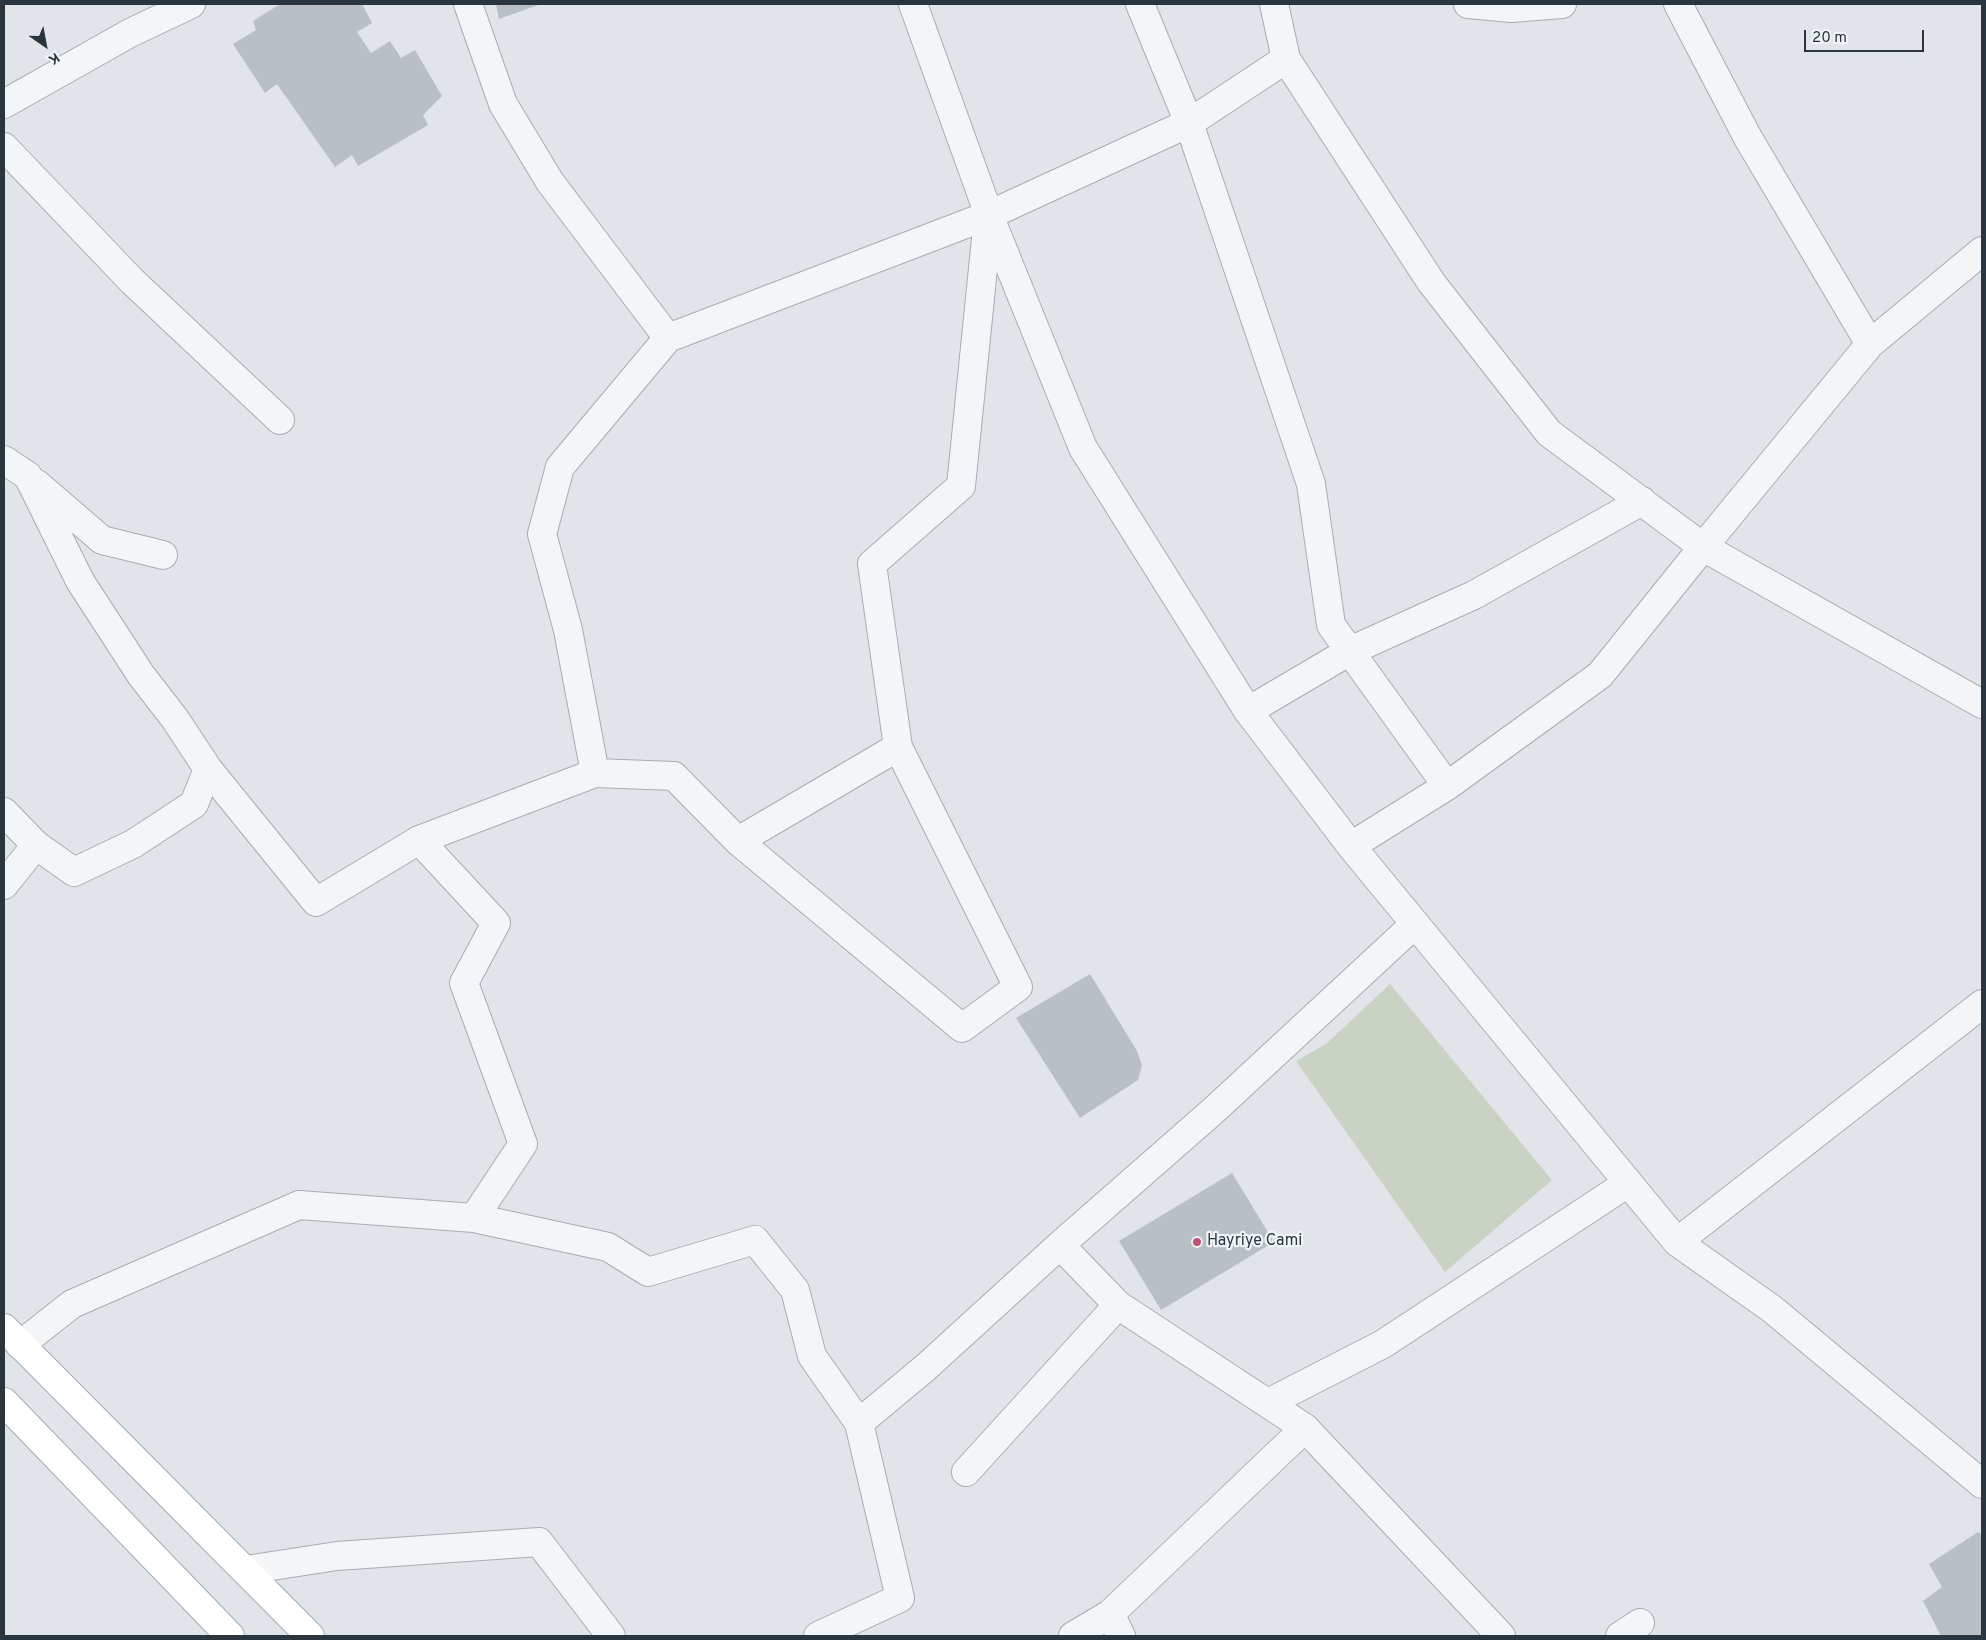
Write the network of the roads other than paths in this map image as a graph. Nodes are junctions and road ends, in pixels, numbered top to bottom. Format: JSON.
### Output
{"nodes":[{"id":1,"x":191,"y":4,"type":"edge"},
{"id":2,"x":468,"y":4,"type":"edge"},
{"id":3,"x":913,"y":4,"type":"edge"},
{"id":4,"x":1140,"y":4,"type":"edge"},
{"id":5,"x":1274,"y":4,"type":"edge"},
{"id":6,"x":1468,"y":4,"type":"edge"},
{"id":7,"x":1562,"y":4,"type":"edge"},
{"id":8,"x":1678,"y":4,"type":"edge"},
{"id":9,"x":1286,"y":59,"type":"junction"},
{"id":10,"x":4,"y":104,"type":"edge"},
{"id":11,"x":1189,"y":123,"type":"junction"},
{"id":12,"x":4,"y":147,"type":"edge"},
{"id":13,"x":989,"y":215,"type":"junction"},
{"id":14,"x":1982,"y":251,"type":"edge"},
{"id":15,"x":668,"y":338,"type":"junction"},
{"id":16,"x":1870,"y":344,"type":"junction"},
{"id":17,"x":280,"y":420,"type":"dead end"},
{"id":18,"x":4,"y":460,"type":"edge"},
{"id":19,"x":28,"y":476,"type":"junction"},
{"id":20,"x":1642,"y":501,"type":"junction"},
{"id":21,"x":1703,"y":547,"type":"junction"},
{"id":22,"x":163,"y":555,"type":"dead end"},
{"id":23,"x":1350,"y":651,"type":"junction"},
{"id":24,"x":1982,"y":704,"type":"edge"},
{"id":25,"x":1248,"y":711,"type":"junction"},
{"id":26,"x":898,"y":747,"type":"junction"},
{"id":27,"x":208,"y":769,"type":"junction"},
{"id":28,"x":596,"y":773,"type":"junction"},
{"id":29,"x":1447,"y":786,"type":"junction"},
{"id":30,"x":4,"y":812,"type":"edge"},
{"id":31,"x":419,"y":840,"type":"junction"},
{"id":32,"x":738,"y":840,"type":"junction"},
{"id":33,"x":36,"y":846,"type":"junction"},
{"id":34,"x":1351,"y":846,"type":"junction"},
{"id":35,"x":4,"y":885,"type":"edge"},
{"id":36,"x":1415,"y":924,"type":"junction"},
{"id":37,"x":1982,"y":1004,"type":"edge"},
{"id":38,"x":1628,"y":1183,"type":"junction"},
{"id":39,"x":474,"y":1218,"type":"junction"},
{"id":40,"x":1677,"y":1242,"type":"junction"},
{"id":41,"x":1060,"y":1244,"type":"junction"},
{"id":42,"x":1118,"y":1305,"type":"junction"},
{"id":43,"x":12,"y":1336,"type":"edge"},
{"id":44,"x":4,"y":1402,"type":"edge"},
{"id":45,"x":1268,"y":1403,"type":"junction"},
{"id":46,"x":859,"y":1423,"type":"junction"},
{"id":47,"x":1305,"y":1428,"type":"junction"},
{"id":48,"x":966,"y":1472,"type":"dead end"},
{"id":49,"x":1982,"y":1484,"type":"edge"},
{"id":50,"x":246,"y":1570,"type":"junction"},
{"id":51,"x":1116,"y":1625,"type":"edge"},
{"id":52,"x":230,"y":1636,"type":"edge"},
{"id":53,"x":310,"y":1636,"type":"edge"},
{"id":54,"x":611,"y":1636,"type":"edge"},
{"id":55,"x":818,"y":1636,"type":"edge"},
{"id":56,"x":1073,"y":1636,"type":"edge"},
{"id":57,"x":1501,"y":1636,"type":"edge"}],
"edges":[{"from":1,"to":10,"type":"street"},
{"from":2,"to":15,"type":"street"},
{"from":3,"to":13,"type":"street"},
{"from":4,"to":11,"type":"street"},
{"from":5,"to":9,"type":"street"},
{"from":6,"to":7,"type":"street"},
{"from":8,"to":16,"type":"street"},
{"from":9,"to":11,"type":"street"},
{"from":9,"to":20,"type":"street"},
{"from":11,"to":13,"type":"street"},
{"from":11,"to":23,"type":"street"},
{"from":12,"to":17,"type":"street"},
{"from":13,"to":15,"type":"street"},
{"from":13,"to":25,"type":"street"},
{"from":13,"to":26,"type":"street"},
{"from":14,"to":16,"type":"street"},
{"from":15,"to":28,"type":"street"},
{"from":16,"to":21,"type":"street"},
{"from":18,"to":19,"type":"street"},
{"from":19,"to":22,"type":"street"},
{"from":19,"to":27,"type":"street"},
{"from":20,"to":21,"type":"street"},
{"from":20,"to":23,"type":"street"},
{"from":21,"to":24,"type":"street"},
{"from":21,"to":29,"type":"street"},
{"from":23,"to":25,"type":"street"},
{"from":23,"to":29,"type":"street"},
{"from":25,"to":34,"type":"street"},
{"from":26,"to":32,"type":"street"},
{"from":26,"to":32,"type":"street"},
{"from":27,"to":31,"type":"street"},
{"from":27,"to":33,"type":"street"},
{"from":28,"to":31,"type":"street"},
{"from":28,"to":32,"type":"street"},
{"from":29,"to":34,"type":"street"},
{"from":30,"to":33,"type":"street"},
{"from":31,"to":39,"type":"street"},
{"from":33,"to":35,"type":"street"},
{"from":34,"to":36,"type":"street"},
{"from":36,"to":38,"type":"street"},
{"from":36,"to":41,"type":"street"},
{"from":37,"to":40,"type":"street"},
{"from":38,"to":40,"type":"street"},
{"from":38,"to":45,"type":"street"},
{"from":39,"to":43,"type":"street"},
{"from":39,"to":46,"type":"street"},
{"from":40,"to":49,"type":"street"},
{"from":41,"to":42,"type":"street"},
{"from":41,"to":46,"type":"street"},
{"from":42,"to":45,"type":"street"},
{"from":42,"to":48,"type":"street"},
{"from":43,"to":50,"type":"main road"},
{"from":44,"to":52,"type":"main road"},
{"from":45,"to":47,"type":"street"},
{"from":46,"to":55,"type":"street"},
{"from":47,"to":51,"type":"street"},
{"from":47,"to":57,"type":"street"},
{"from":50,"to":53,"type":"main road"},
{"from":50,"to":54,"type":"street"},
{"from":51,"to":56,"type":"street"}]}
